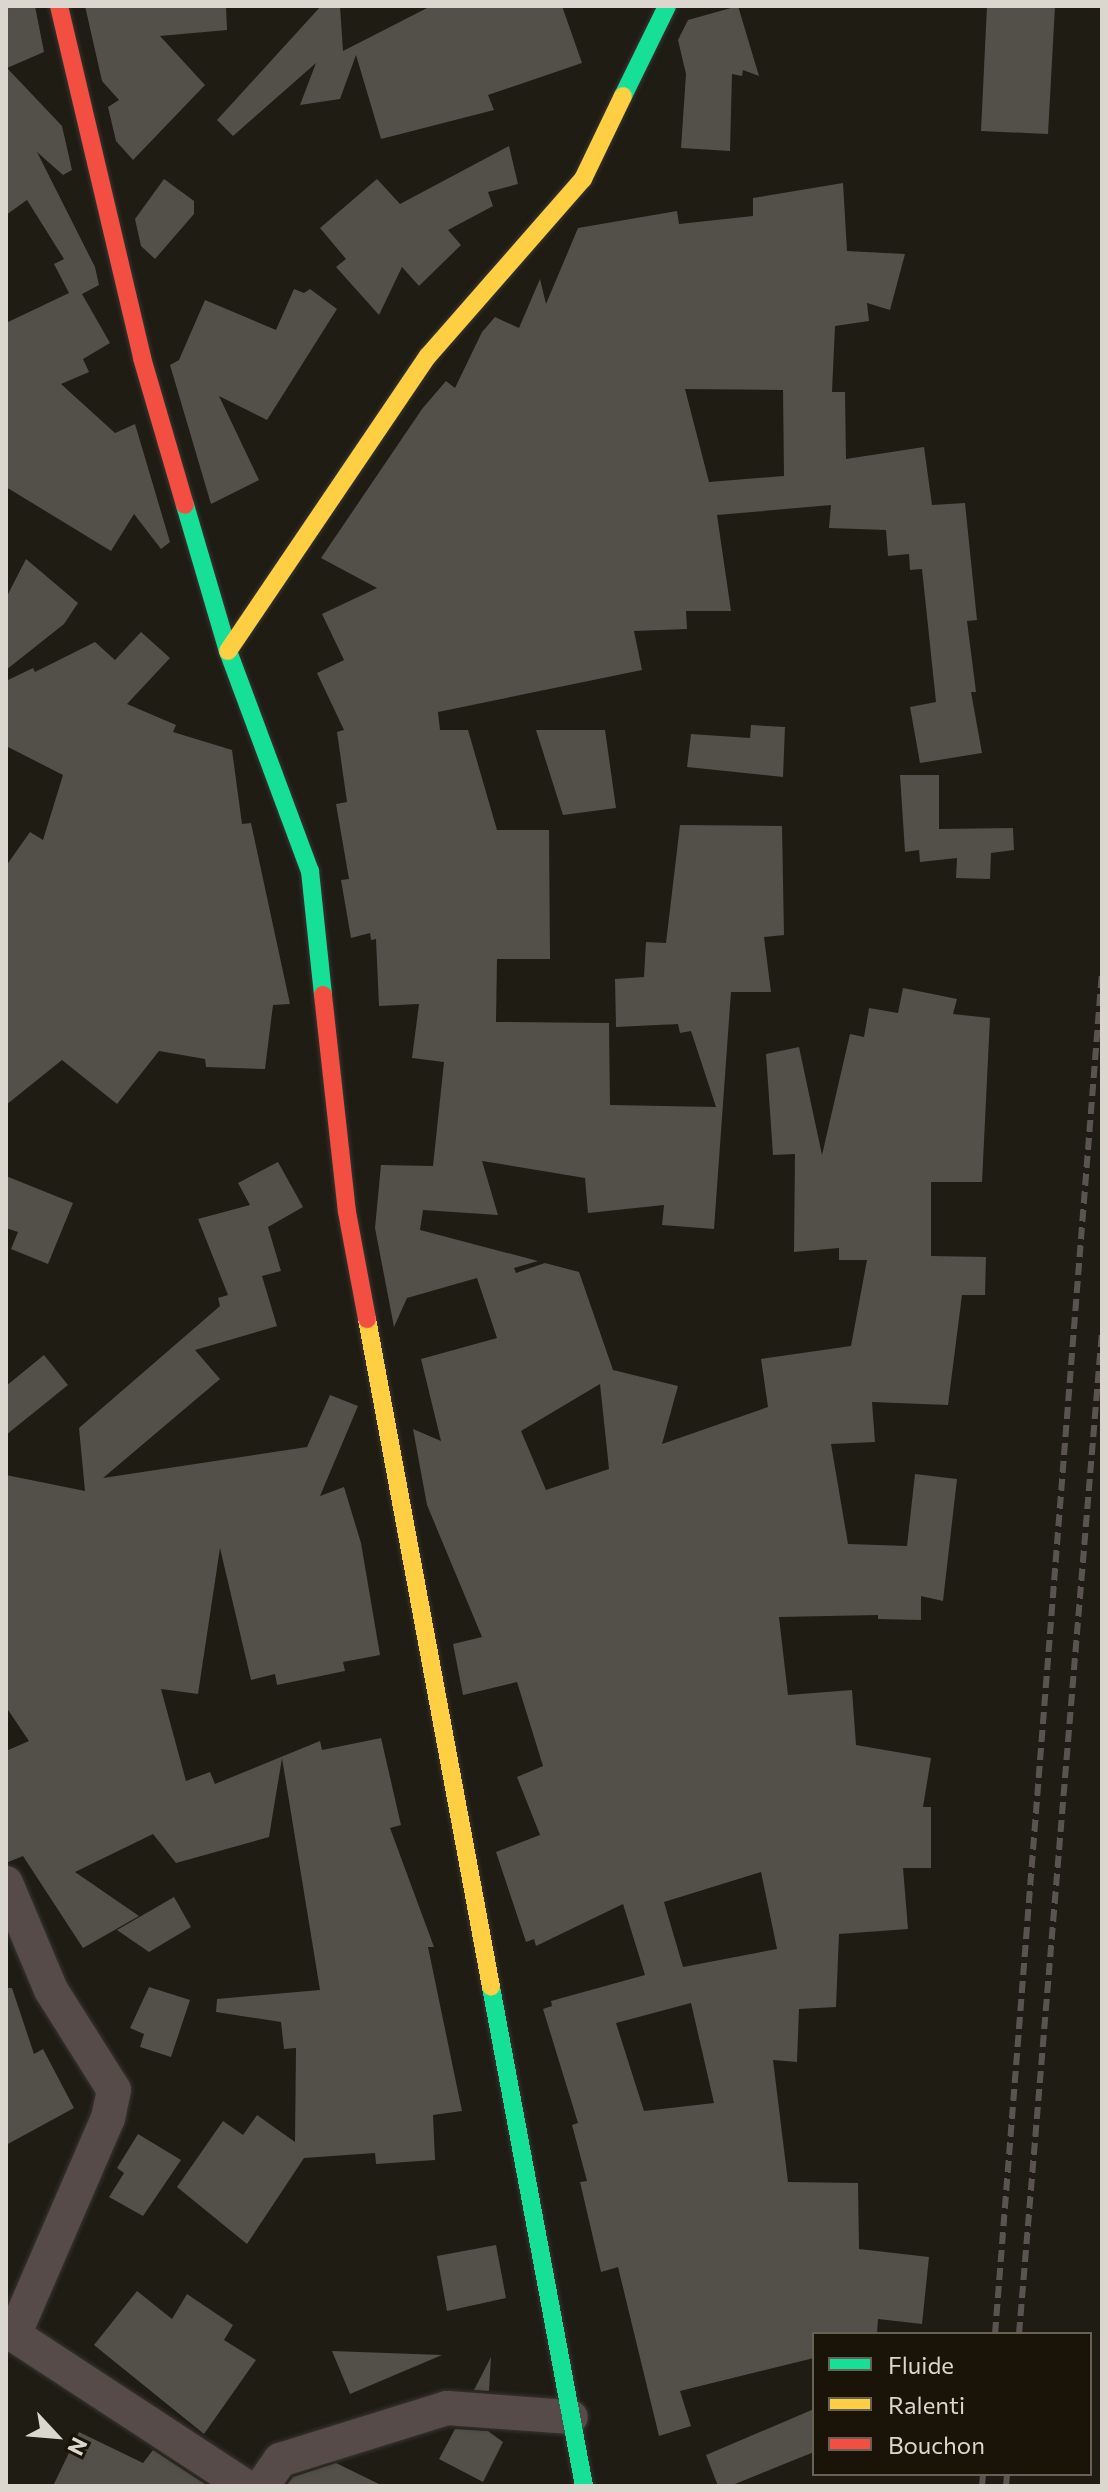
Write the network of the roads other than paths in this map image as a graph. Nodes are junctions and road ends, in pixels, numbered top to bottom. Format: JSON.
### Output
{"nodes":[{"id":1,"x":59,"y":6,"type":"edge"},
{"id":2,"x":667,"y":6,"type":"edge"},
{"id":3,"x":228,"y":651,"type":"junction"},
{"id":4,"x":6,"y":1883,"type":"edge"},
{"id":5,"x":10,"y":2332,"type":"edge"},
{"id":6,"x":571,"y":2417,"type":"junction"},
{"id":7,"x":245,"y":2486,"type":"edge"},
{"id":8,"x":262,"y":2486,"type":"edge"},
{"id":9,"x":584,"y":2486,"type":"edge"}],
"edges":[{"from":1,"to":3,"type":"street"},
{"from":2,"to":3,"type":"street"},
{"from":3,"to":6,"type":"street"},
{"from":4,"to":5,"type":"street"},
{"from":5,"to":7,"type":"street"},
{"from":6,"to":8,"type":"street"},
{"from":6,"to":9,"type":"street"}]}
